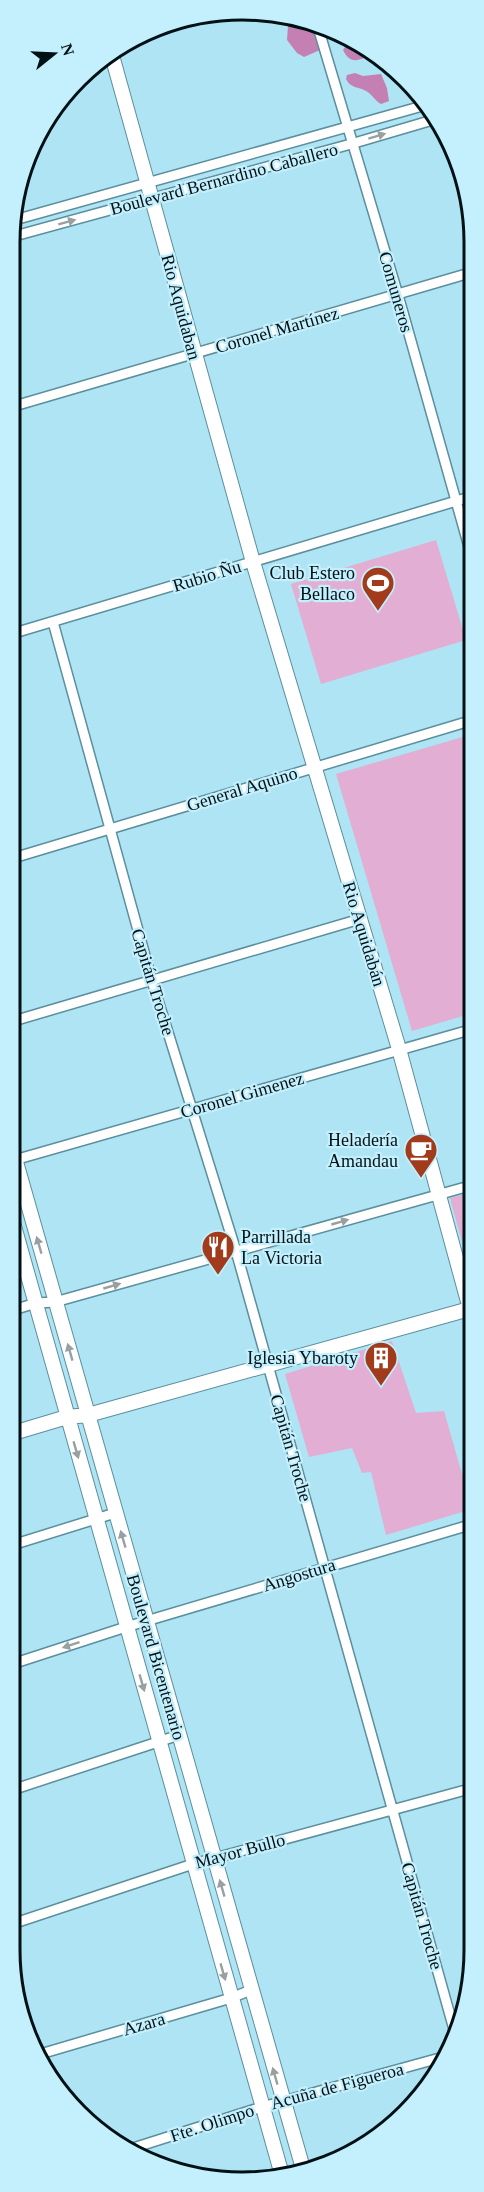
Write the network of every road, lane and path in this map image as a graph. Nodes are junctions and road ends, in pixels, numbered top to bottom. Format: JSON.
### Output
{"nodes":[{"id":1,"x":320,"y":33,"type":"edge"},
{"id":2,"x":113,"y":60,"type":"edge"},
{"id":3,"x":419,"y":107,"type":"edge"},
{"id":4,"x":429,"y":121,"type":"edge"},
{"id":5,"x":346,"y":127,"type":"junction"},
{"id":6,"x":351,"y":144,"type":"junction"},
{"id":7,"x":147,"y":184,"type":"junction"},
{"id":8,"x":152,"y":199,"type":"junction"},
{"id":9,"x":21,"y":218,"type":"edge"},
{"id":10,"x":20,"y":235,"type":"edge"},
{"id":11,"x":464,"y":275,"type":"edge"},
{"id":12,"x":398,"y":295,"type":"junction"},
{"id":13,"x":194,"y":355,"type":"junction"},
{"id":14,"x":20,"y":404,"type":"edge"},
{"id":15,"x":464,"y":498,"type":"edge"},
{"id":16,"x":455,"y":501,"type":"junction"},
{"id":17,"x":464,"y":531,"type":"edge"},
{"id":18,"x":253,"y":562,"type":"junction"},
{"id":19,"x":53,"y":622,"type":"junction"},
{"id":20,"x":20,"y":631,"type":"edge"},
{"id":21,"x":464,"y":723,"type":"edge"},
{"id":22,"x":314,"y":767,"type":"junction"},
{"id":23,"x":109,"y":830,"type":"junction"},
{"id":24,"x":20,"y":856,"type":"edge"},
{"id":25,"x":360,"y":919,"type":"junction"},
{"id":26,"x":152,"y":981,"type":"junction"},
{"id":27,"x":20,"y":1019,"type":"edge"},
{"id":28,"x":464,"y":1031,"type":"edge"},
{"id":29,"x":399,"y":1049,"type":"junction"},
{"id":30,"x":192,"y":1110,"type":"junction"},
{"id":31,"x":20,"y":1159,"type":"edge"},
{"id":32,"x":20,"y":1184,"type":"edge"},
{"id":33,"x":464,"y":1188,"type":"edge"},
{"id":34,"x":440,"y":1195,"type":"junction"},
{"id":35,"x":20,"y":1247,"type":"edge"},
{"id":36,"x":236,"y":1251,"type":"junction"},
{"id":37,"x":464,"y":1280,"type":"edge"},
{"id":38,"x":56,"y":1302,"type":"junction"},
{"id":39,"x":36,"y":1303,"type":"junction"},
{"id":40,"x":20,"y":1308,"type":"edge"},
{"id":41,"x":464,"y":1310,"type":"edge"},
{"id":42,"x":268,"y":1365,"type":"junction"},
{"id":43,"x":88,"y":1415,"type":"junction"},
{"id":44,"x":67,"y":1417,"type":"junction"},
{"id":45,"x":20,"y":1431,"type":"edge"},
{"id":46,"x":116,"y":1513,"type":"junction"},
{"id":47,"x":96,"y":1518,"type":"junction"},
{"id":48,"x":464,"y":1527,"type":"edge"},
{"id":49,"x":20,"y":1542,"type":"edge"},
{"id":50,"x":324,"y":1567,"type":"junction"},
{"id":51,"x":146,"y":1622,"type":"junction"},
{"id":52,"x":126,"y":1627,"type":"junction"},
{"id":53,"x":20,"y":1661,"type":"edge"},
{"id":54,"x":179,"y":1735,"type":"junction"},
{"id":55,"x":159,"y":1742,"type":"junction"},
{"id":56,"x":20,"y":1787,"type":"edge"},
{"id":57,"x":464,"y":1790,"type":"edge"},
{"id":58,"x":392,"y":1809,"type":"junction"},
{"id":59,"x":214,"y":1859,"type":"junction"},
{"id":60,"x":193,"y":1864,"type":"junction"},
{"id":61,"x":20,"y":1921,"type":"edge"},
{"id":62,"x":251,"y":1990,"type":"junction"},
{"id":63,"x":231,"y":1998,"type":"junction"},
{"id":64,"x":452,"y":2024,"type":"edge"},
{"id":65,"x":45,"y":2053,"type":"edge"},
{"id":66,"x":436,"y":2059,"type":"edge"},
{"id":67,"x":283,"y":2102,"type":"junction"},
{"id":68,"x":262,"y":2107,"type":"junction"},
{"id":69,"x":138,"y":2147,"type":"edge"},
{"id":70,"x":302,"y":2164,"type":"edge"},
{"id":71,"x":280,"y":2169,"type":"edge"}],
"edges":[{"from":1,"to":5,"type":"street","name":"Comuneros"},
{"from":2,"to":7,"type":"main road","name":"Rio Aquidaban"},
{"from":3,"to":5,"type":"street","name":"Boulevard Bernardino Caballero"},
{"from":6,"to":4,"type":"street","name":"Boulevard Bernardino Caballero","one_way":true},
{"from":5,"to":6,"type":"street","name":"Comuneros"},
{"from":5,"to":7,"type":"street","name":"Boulevard Bernardino Caballero"},
{"from":6,"to":8,"type":"street","name":"Boulevard Bernardino Caballero"},
{"from":6,"to":12,"type":"street","name":"Comuneros"},
{"from":7,"to":8,"type":"main road","name":"Rio Aquidaban"},
{"from":7,"to":9,"type":"street","name":"Boulevard Bernardino Caballero"},
{"from":10,"to":8,"type":"street","name":"Boulevard Bernardino Caballero","one_way":true},
{"from":8,"to":13,"type":"main road","name":"Rio Aquidaban"},
{"from":11,"to":12,"type":"street","name":"Coronel Martínez"},
{"from":12,"to":13,"type":"street","name":"Coronel Martínez"},
{"from":12,"to":16,"type":"street","name":"Comuneros"},
{"from":13,"to":14,"type":"street","name":"Coronel Martínez"},
{"from":13,"to":18,"type":"main road","name":"Rio Aquidaban"},
{"from":15,"to":16,"type":"street","name":"Rubio Ñu"},
{"from":16,"to":17,"type":"street","name":"Comuneros"},
{"from":16,"to":18,"type":"street","name":"Rubio Ñu"},
{"from":18,"to":19,"type":"street","name":"Rubio Ñu"},
{"from":18,"to":22,"type":"main road","name":"Rio Aquidabán"},
{"from":19,"to":20,"type":"street","name":"Rubio Ñu"},
{"from":19,"to":23,"type":"street","name":"Capitán Troche"},
{"from":21,"to":22,"type":"street","name":"General Aquino"},
{"from":22,"to":23,"type":"street","name":"General Aquino"},
{"from":22,"to":25,"type":"main road","name":"Rio Aquidabán"},
{"from":23,"to":24,"type":"street","name":"General Aquino"},
{"from":23,"to":26,"type":"street","name":"Capitán Troche"},
{"from":25,"to":26,"type":"street"},
{"from":25,"to":29,"type":"main road","name":"Rio Aquidabán"},
{"from":26,"to":27,"type":"street"},
{"from":26,"to":30,"type":"street","name":"Capitán Troche"},
{"from":28,"to":29,"type":"street","name":"Coronel Gimenez"},
{"from":29,"to":30,"type":"street","name":"Coronel Gimenez"},
{"from":29,"to":34,"type":"main road","name":"Rio Aquidabán"},
{"from":30,"to":31,"type":"street","name":"Coronel Gimenez"},
{"from":30,"to":36,"type":"street","name":"Capitán Troche"},
{"from":38,"to":32,"type":"main road","name":"Boulevard Bicentenario","one_way":true},
{"from":33,"to":34,"type":"street"},
{"from":36,"to":34,"type":"street","one_way":true},
{"from":34,"to":37,"type":"main road","name":"Rio Aquidabán"},
{"from":35,"to":39,"type":"main road","name":"Boulevard Bicentenario"},
{"from":38,"to":36,"type":"street","one_way":true},
{"from":36,"to":42,"type":"street","name":"Capitán Troche"},
{"from":38,"to":39,"type":"street"},
{"from":43,"to":38,"type":"main road","name":"Boulevard Bicentenario","one_way":true},
{"from":39,"to":40,"type":"street"},
{"from":39,"to":44,"type":"main road","name":"Boulevard Bicentenario"},
{"from":41,"to":42,"type":"main road"},
{"from":42,"to":43,"type":"main road"},
{"from":42,"to":50,"type":"street","name":"Capitán Troche"},
{"from":43,"to":44,"type":"main road"},
{"from":43,"to":46,"type":"main road","name":"Boulevard Bicentenario"},
{"from":44,"to":45,"type":"main road"},
{"from":44,"to":47,"type":"main road","name":"Boulevard Bicentenario","one_way":true},
{"from":46,"to":47,"type":"street"},
{"from":51,"to":46,"type":"main road","name":"Boulevard Bicentenario","one_way":true},
{"from":47,"to":49,"type":"street"},
{"from":47,"to":52,"type":"main road","name":"Boulevard Bicentenario"},
{"from":48,"to":50,"type":"street","name":"Angostura"},
{"from":50,"to":51,"type":"street","name":"Angostura"},
{"from":50,"to":58,"type":"street","name":"Capitán Troche"},
{"from":51,"to":52,"type":"street","name":"Angostura"},
{"from":51,"to":54,"type":"main road","name":"Boulevard Bicentenario"},
{"from":52,"to":53,"type":"street","name":"Angostura","one_way":true},
{"from":52,"to":55,"type":"main road","name":"Boulevard Bicentenario","one_way":true},
{"from":54,"to":55,"type":"street"},
{"from":54,"to":59,"type":"main road","name":"Boulevard Bicentenario"},
{"from":55,"to":56,"type":"street"},
{"from":55,"to":60,"type":"main road","name":"Boulevard Bicentenario"},
{"from":57,"to":58,"type":"street","name":"Mayor Bullo"},
{"from":58,"to":59,"type":"street","name":"Mayor Bullo"},
{"from":58,"to":64,"type":"street","name":"Capitán Troche"},
{"from":59,"to":60,"type":"street","name":"Mayor Bullo"},
{"from":62,"to":59,"type":"main road","name":"Boulevard Bicentenario","one_way":true},
{"from":60,"to":61,"type":"street","name":"Mayor Bullo"},
{"from":60,"to":63,"type":"main road","name":"Boulevard Bicentenario","one_way":true},
{"from":62,"to":63,"type":"street","name":"Azara"},
{"from":67,"to":62,"type":"main road","name":"Boulevard Bicentenario","one_way":true},
{"from":63,"to":65,"type":"street","name":"Azara"},
{"from":63,"to":68,"type":"main road","name":"Boulevard Bicentenario"},
{"from":66,"to":67,"type":"street","name":"Acuña de Figueroa"},
{"from":67,"to":68,"type":"street","name":"Acuña de Figueroa"},
{"from":67,"to":70,"type":"main road","name":"Boulevard Bicentenario"},
{"from":68,"to":69,"type":"street","name":"Fte. Olimpo"},
{"from":68,"to":71,"type":"main road","name":"Boulevard Bicentenario"}]}
